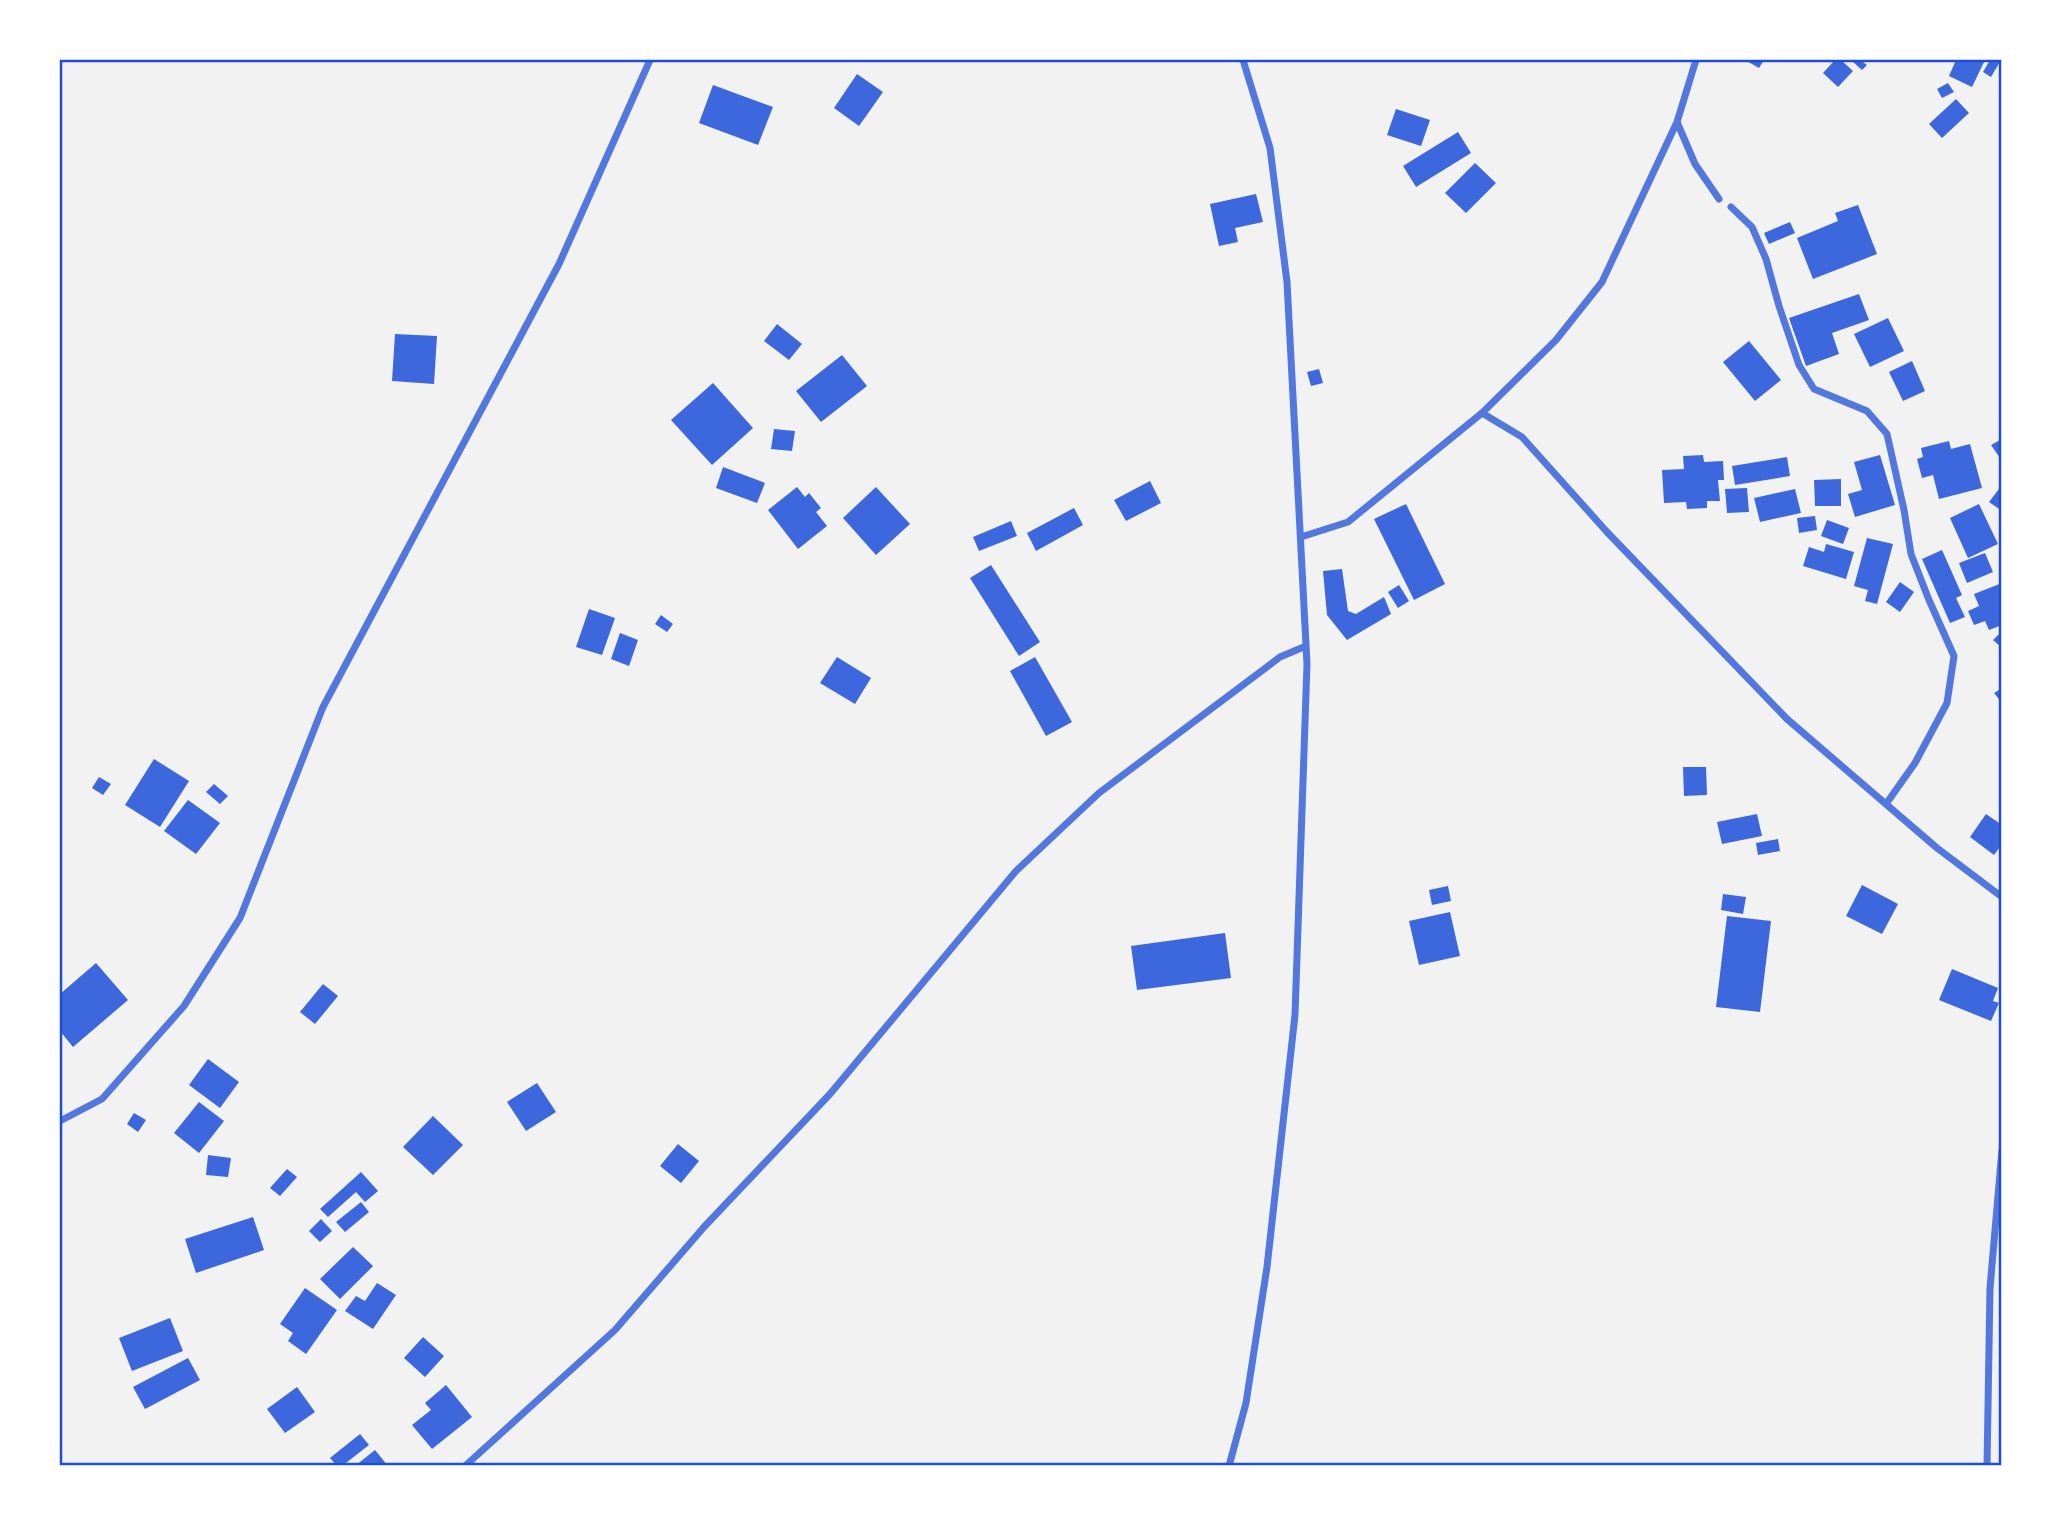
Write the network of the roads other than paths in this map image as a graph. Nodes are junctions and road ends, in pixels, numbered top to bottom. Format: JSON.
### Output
{"nodes":[{"id":1,"x":650,"y":60,"type":"edge"},
{"id":2,"x":1243,"y":60,"type":"edge"},
{"id":3,"x":1696,"y":60,"type":"edge"},
{"id":4,"x":1677,"y":122,"type":"junction"},
{"id":5,"x":1719,"y":199,"type":"dead end"},
{"id":6,"x":1731,"y":207,"type":"dead end"},
{"id":7,"x":1482,"y":413,"type":"junction"},
{"id":8,"x":1301,"y":537,"type":"junction"},
{"id":9,"x":1306,"y":646,"type":"junction"},
{"id":10,"x":1886,"y":804,"type":"junction"},
{"id":11,"x":2001,"y":897,"type":"edge"},
{"id":12,"x":60,"y":1121,"type":"edge"},
{"id":13,"x":2001,"y":1150,"type":"edge"},
{"id":14,"x":465,"y":1465,"type":"edge"},
{"id":15,"x":1229,"y":1465,"type":"edge"},
{"id":16,"x":1987,"y":1465,"type":"edge"}],
"edges":[{"from":1,"to":12,"type":"street"},
{"from":2,"to":8,"type":"street"},
{"from":3,"to":4,"type":"street"},
{"from":4,"to":5,"type":"street"},
{"from":4,"to":7,"type":"street"},
{"from":6,"to":10,"type":"street"},
{"from":7,"to":8,"type":"street"},
{"from":7,"to":10,"type":"street"},
{"from":8,"to":9,"type":"street"},
{"from":9,"to":14,"type":"street"},
{"from":9,"to":15,"type":"street"},
{"from":10,"to":11,"type":"street"},
{"from":13,"to":16,"type":"street"}]}
